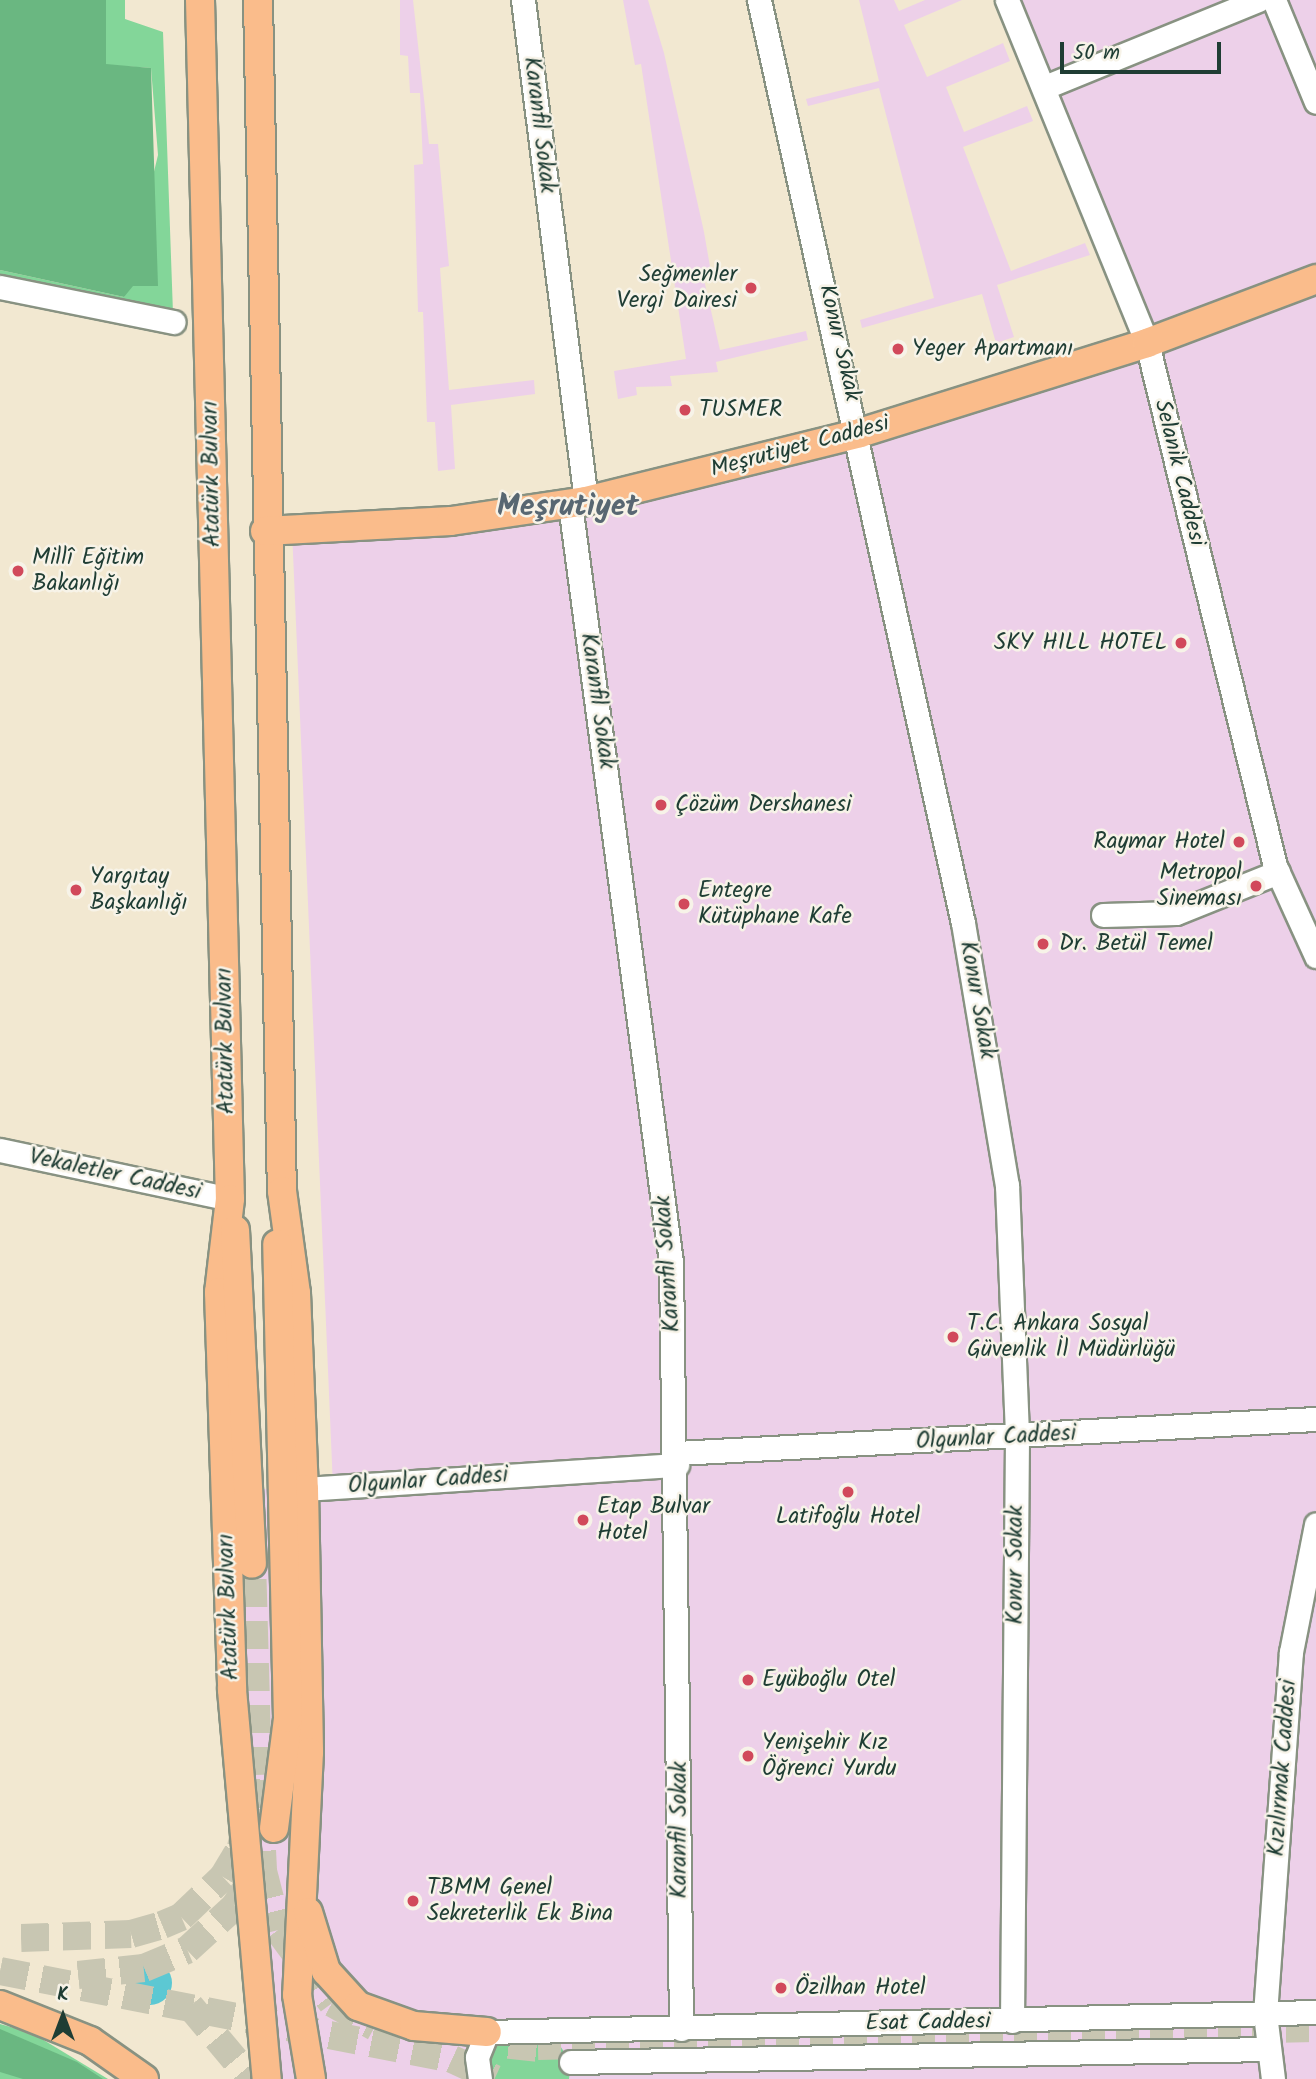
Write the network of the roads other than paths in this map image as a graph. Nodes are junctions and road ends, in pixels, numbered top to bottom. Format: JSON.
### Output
{"nodes":[{"id":1,"x":200,"y":0,"type":"edge"},
{"id":2,"x":258,"y":0,"type":"edge"},
{"id":3,"x":523,"y":0,"type":"edge"},
{"id":4,"x":759,"y":0,"type":"edge"},
{"id":5,"x":1007,"y":0,"type":"edge"},
{"id":6,"x":1258,"y":0,"type":"edge"},
{"id":7,"x":1274,"y":0,"type":"edge"},
{"id":8,"x":1045,"y":87,"type":"junction"},
{"id":9,"x":1316,"y":102,"type":"edge"},
{"id":10,"x":1316,"y":279,"type":"edge"},
{"id":11,"x":0,"y":288,"type":"edge"},
{"id":12,"x":173,"y":322,"type":"dead end"},
{"id":13,"x":1147,"y":343,"type":"junction"},
{"id":14,"x":860,"y":433,"type":"junction"},
{"id":15,"x":578,"y":503,"type":"junction"},
{"id":16,"x":265,"y":531,"type":"junction"},
{"id":17,"x":1278,"y":872,"type":"junction"},
{"id":18,"x":1103,"y":915,"type":"dead end"},
{"id":19,"x":1316,"y":956,"type":"edge"},
{"id":20,"x":0,"y":1150,"type":"edge"},
{"id":21,"x":230,"y":1199,"type":"junction"},
{"id":22,"x":282,"y":1199,"type":"junction"},
{"id":23,"x":1316,"y":1419,"type":"edge"},
{"id":24,"x":1017,"y":1438,"type":"junction"},
{"id":25,"x":677,"y":1459,"type":"junction"},
{"id":26,"x":304,"y":1489,"type":"junction"},
{"id":27,"x":1316,"y":1524,"type":"edge"},
{"id":28,"x":252,"y":1564,"type":"tunnel mouth"},
{"id":29,"x":274,"y":1828,"type":"tunnel mouth"},
{"id":30,"x":301,"y":1876,"type":"junction"},
{"id":31,"x":0,"y":2005,"type":"edge"},
{"id":32,"x":1316,"y":2012,"type":"edge"},
{"id":33,"x":1265,"y":2014,"type":"junction"},
{"id":34,"x":1012,"y":2021,"type":"junction"},
{"id":35,"x":681,"y":2029,"type":"junction"},
{"id":36,"x":541,"y":2031,"type":"junction"},
{"id":37,"x":487,"y":2032,"type":"junction"},
{"id":38,"x":1267,"y":2049,"type":"junction"},
{"id":39,"x":570,"y":2071,"type":"edge"},
{"id":40,"x":144,"y":2079,"type":"edge"},
{"id":41,"x":267,"y":2079,"type":"edge"},
{"id":42,"x":311,"y":2079,"type":"edge"},
{"id":43,"x":480,"y":2079,"type":"edge"},
{"id":44,"x":1273,"y":2079,"type":"edge"}],
"edges":[{"from":1,"to":21,"type":"main road","name":"Atatürk Bulvarı"},
{"from":2,"to":16,"type":"main road"},
{"from":3,"to":15,"type":"street","name":"Karanfil Sokak"},
{"from":4,"to":14,"type":"street","name":"Konur Sokak"},
{"from":5,"to":8,"type":"street","name":"Selanik Caddesi"},
{"from":6,"to":8,"type":"street"},
{"from":7,"to":9,"type":"street"},
{"from":8,"to":13,"type":"street","name":"Selanik Caddesi"},
{"from":10,"to":13,"type":"main road","name":"Meşrutiyet Caddesi"},
{"from":11,"to":12,"type":"street"},
{"from":13,"to":14,"type":"main road","name":"Meşrutiyet Caddesi"},
{"from":13,"to":17,"type":"street","name":"Selanik Caddesi"},
{"from":14,"to":15,"type":"main road","name":"Meşrutiyet Caddesi"},
{"from":14,"to":24,"type":"street","name":"Konur Sokak"},
{"from":15,"to":16,"type":"main road","name":"Meşrutiyet Caddesi"},
{"from":15,"to":25,"type":"street","name":"Karanfil Sokak"},
{"from":16,"to":22,"type":"main road"},
{"from":17,"to":18,"type":"street"},
{"from":17,"to":19,"type":"street","name":"Selanik Caddesi"},
{"from":20,"to":21,"type":"street","name":"Vekaletler Caddesi"},
{"from":21,"to":28,"type":"main road"},
{"from":21,"to":41,"type":"main road","name":"Atatürk Bulvarı"},
{"from":22,"to":26,"type":"main road"},
{"from":22,"to":29,"type":"main road"},
{"from":23,"to":24,"type":"street","name":"Olgunlar Caddesi"},
{"from":24,"to":25,"type":"street","name":"Olgunlar Caddesi"},
{"from":24,"to":34,"type":"street","name":"Konur Sokak"},
{"from":25,"to":26,"type":"street","name":"Olgunlar Caddesi"},
{"from":25,"to":35,"type":"street","name":"Karanfil Sokak"},
{"from":26,"to":30,"type":"main road"},
{"from":27,"to":33,"type":"street","name":"Kızılırmak Caddesi"},
{"from":30,"to":37,"type":"main road"},
{"from":30,"to":42,"type":"main road"},
{"from":31,"to":40,"type":"main road"},
{"from":32,"to":33,"type":"street","name":"Esat Caddesi"},
{"from":33,"to":34,"type":"street","name":"Esat Caddesi"},
{"from":33,"to":38,"type":"street","name":"Kızılırmak Caddesi"},
{"from":34,"to":35,"type":"street","name":"Esat Caddesi"},
{"from":35,"to":36,"type":"street","name":"Esat Caddesi"},
{"from":36,"to":37,"type":"street","name":"Esat Caddesi"},
{"from":36,"to":39,"type":"street","name":"Esat Caddesi"},
{"from":37,"to":43,"type":"street"},
{"from":38,"to":39,"type":"street","name":"Esat Caddesi"},
{"from":38,"to":44,"type":"street","name":"Kızılırmak Caddesi"}]}
